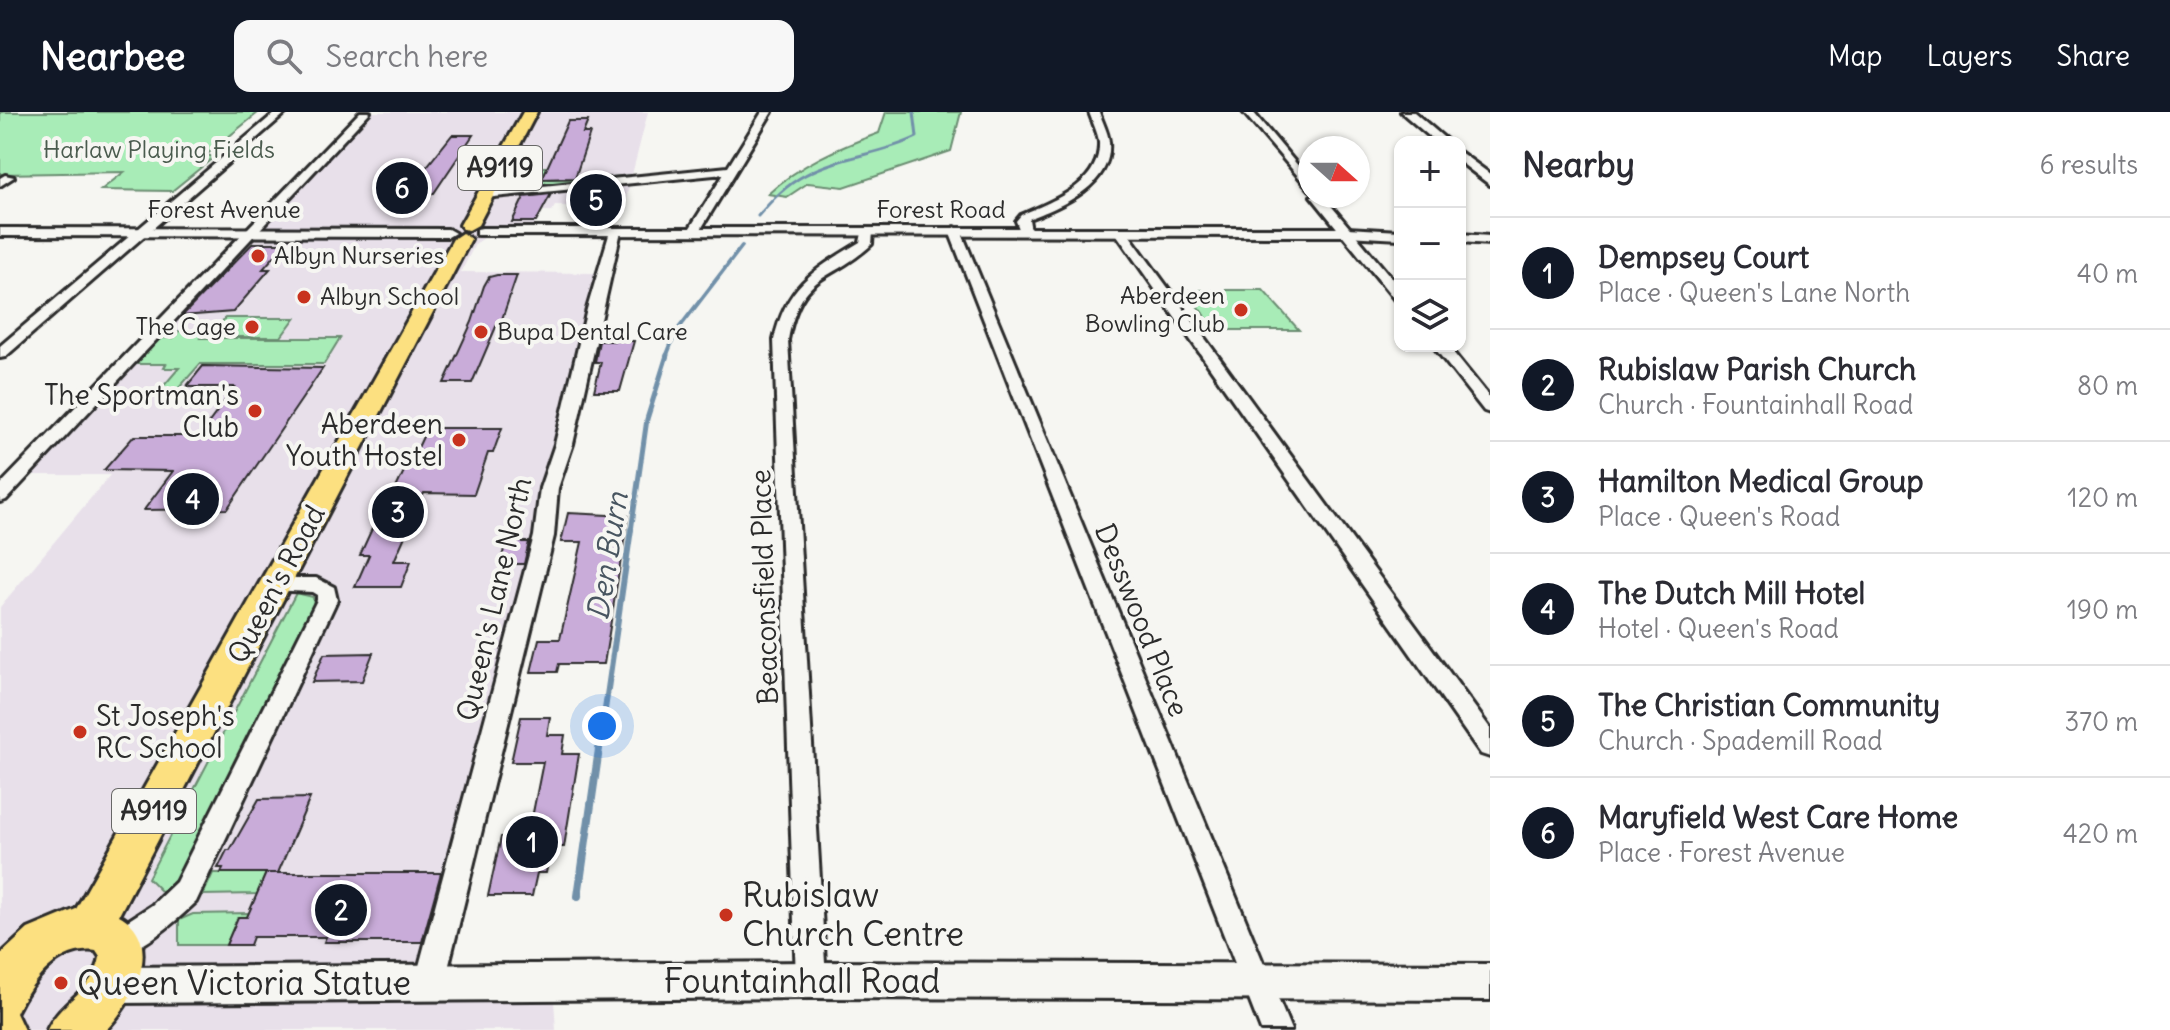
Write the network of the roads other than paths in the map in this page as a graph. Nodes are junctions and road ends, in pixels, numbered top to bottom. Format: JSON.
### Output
{"nodes":[{"id":1,"x":282,"y":112,"type":"edge"},
{"id":2,"x":365,"y":112,"type":"edge"},
{"id":3,"x":530,"y":112,"type":"edge"},
{"id":4,"x":767,"y":112,"type":"edge"},
{"id":5,"x":1094,"y":112,"type":"edge"},
{"id":6,"x":1248,"y":112,"type":"edge"},
{"id":7,"x":1407,"y":112,"type":"edge"},
{"id":8,"x":1436,"y":136,"type":"edge"},
{"id":9,"x":1466,"y":161,"type":"edge"},
{"id":10,"x":731,"y":170,"type":"junction"},
{"id":11,"x":1298,"y":172,"type":"edge"},
{"id":12,"x":1490,"y":181,"type":"edge"},
{"id":13,"x":485,"y":195,"type":"junction"},
{"id":14,"x":1327,"y":208,"type":"edge"},
{"id":15,"x":615,"y":231,"type":"junction"},
{"id":16,"x":694,"y":231,"type":"junction"},
{"id":17,"x":955,"y":231,"type":"junction"},
{"id":18,"x":1025,"y":231,"type":"junction"},
{"id":19,"x":0,"y":232,"type":"edge"},
{"id":20,"x":141,"y":232,"type":"junction"},
{"id":21,"x":250,"y":232,"type":"junction"},
{"id":22,"x":465,"y":232,"type":"junction"},
{"id":23,"x":867,"y":232,"type":"junction"},
{"id":24,"x":1121,"y":232,"type":"junction"},
{"id":25,"x":1347,"y":232,"type":"junction"},
{"id":26,"x":1394,"y":235,"type":"edge"},
{"id":27,"x":1466,"y":238,"type":"edge"},
{"id":28,"x":1490,"y":240,"type":"edge"},
{"id":29,"x":1394,"y":290,"type":"edge"},
{"id":30,"x":1445,"y":352,"type":"edge"},
{"id":31,"x":0,"y":354,"type":"edge"},
{"id":32,"x":1490,"y":408,"type":"edge"},
{"id":33,"x":0,"y":496,"type":"edge"},
{"id":34,"x":276,"y":585,"type":"junction"},
{"id":35,"x":1490,"y":747,"type":"edge"},
{"id":36,"x":107,"y":952,"type":"junction"},
{"id":37,"x":811,"y":980,"type":"junction"},
{"id":38,"x":430,"y":981,"type":"junction"},
{"id":39,"x":1257,"y":982,"type":"junction"},
{"id":40,"x":1490,"y":982,"type":"edge"},
{"id":41,"x":2,"y":988,"type":"edge"},
{"id":42,"x":70,"y":1030,"type":"edge"},
{"id":43,"x":1276,"y":1030,"type":"edge"}],
"edges":[{"from":1,"to":20,"type":"street"},
{"from":2,"to":21,"type":"street"},
{"from":3,"to":13,"type":"main road","name":"Queen's Road","number":"A9119"},
{"from":4,"to":10,"type":"street"},
{"from":5,"to":18,"type":"street"},
{"from":6,"to":11,"type":"street"},
{"from":7,"to":8,"type":"street"},
{"from":9,"to":12,"type":"street"},
{"from":10,"to":13,"type":"street"},
{"from":10,"to":16,"type":"street"},
{"from":13,"to":22,"type":"main road","name":"Queen's Road","number":"A9119"},
{"from":14,"to":25,"type":"street"},
{"from":15,"to":16,"type":"street","name":"Forest Road"},
{"from":15,"to":22,"type":"street","name":"Forest Road"},
{"from":15,"to":38,"type":"street","name":"Queen's Lane North"},
{"from":16,"to":23,"type":"street","name":"Forest Road"},
{"from":17,"to":18,"type":"street","name":"Forest Road"},
{"from":17,"to":23,"type":"street","name":"Forest Road"},
{"from":17,"to":39,"type":"street","name":"Desswood Place"},
{"from":18,"to":24,"type":"street","name":"Forest Road"},
{"from":19,"to":20,"type":"street","name":"Forest Avenue"},
{"from":20,"to":21,"type":"street","name":"Forest Avenue"},
{"from":20,"to":31,"type":"street"},
{"from":21,"to":22,"type":"street","name":"Forest Avenue"},
{"from":21,"to":33,"type":"street"},
{"from":22,"to":34,"type":"main road","name":"Queen's Road","number":"A9119"},
{"from":23,"to":37,"type":"street","name":"Beaconsfield Place"},
{"from":24,"to":25,"type":"street","name":"Forest Road"},
{"from":24,"to":35,"type":"street"},
{"from":25,"to":26,"type":"street","name":"Forest Road"},
{"from":25,"to":29,"type":"street"},
{"from":27,"to":28,"type":"street"},
{"from":30,"to":32,"type":"street"},
{"from":34,"to":36,"type":"main road","name":"Queen's Road","number":"A9119"},
{"from":34,"to":36,"type":"street"},
{"from":36,"to":38,"type":"street","name":"Fountainhall Road"},
{"from":36,"to":41,"type":"main road"},
{"from":36,"to":42,"type":"main road","number":"A9119"},
{"from":37,"to":38,"type":"street","name":"Fountainhall Road"},
{"from":37,"to":39,"type":"street","name":"Fountainhall Road"},
{"from":39,"to":40,"type":"street","name":"Fountainhall Road"},
{"from":39,"to":43,"type":"street","name":"Desswood Place"}]}
